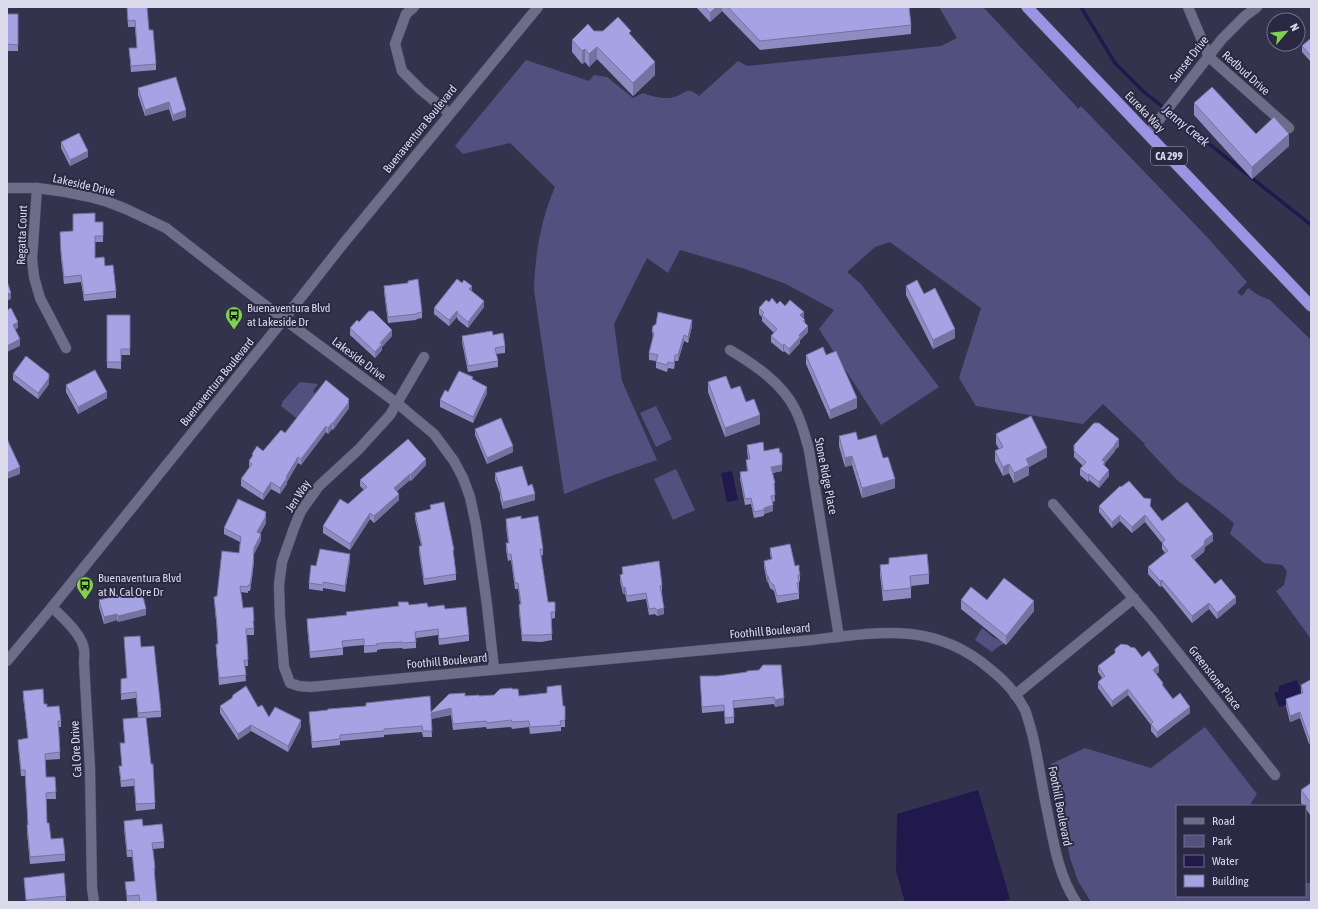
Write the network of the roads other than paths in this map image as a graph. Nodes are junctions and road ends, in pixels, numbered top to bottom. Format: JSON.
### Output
{"nodes":[{"id":1,"x":414,"y":7,"type":"edge"},
{"id":2,"x":538,"y":7,"type":"edge"},
{"id":3,"x":1026,"y":7,"type":"edge"},
{"id":4,"x":1188,"y":7,"type":"edge"},
{"id":5,"x":1257,"y":7,"type":"edge"},
{"id":6,"x":1209,"y":57,"type":"junction"},
{"id":7,"x":449,"y":113,"type":"junction"},
{"id":8,"x":1289,"y":128,"type":"dead end"},
{"id":9,"x":1148,"y":134,"type":"junction"},
{"id":10,"x":7,"y":188,"type":"edge"},
{"id":11,"x":37,"y":188,"type":"junction"},
{"id":12,"x":1311,"y":306,"type":"edge"},
{"id":13,"x":284,"y":319,"type":"junction"},
{"id":14,"x":66,"y":348,"type":"dead end"},
{"id":15,"x":730,"y":350,"type":"dead end"},
{"id":16,"x":424,"y":357,"type":"dead end"},
{"id":17,"x":398,"y":404,"type":"junction"},
{"id":18,"x":1053,"y":504,"type":"dead end"},
{"id":19,"x":1134,"y":598,"type":"junction"},
{"id":20,"x":52,"y":607,"type":"junction"},
{"id":21,"x":839,"y":637,"type":"junction"},
{"id":22,"x":7,"y":661,"type":"edge"},
{"id":23,"x":494,"y":669,"type":"junction"},
{"id":24,"x":290,"y":683,"type":"joint"},
{"id":25,"x":1015,"y":696,"type":"junction"},
{"id":26,"x":1275,"y":775,"type":"dead end"},
{"id":27,"x":94,"y":902,"type":"edge"},
{"id":28,"x":1076,"y":902,"type":"edge"}],
"edges":[{"from":1,"to":7,"type":"street"},
{"from":2,"to":7,"type":"street","name":"Buenaventura Boulevard"},
{"from":3,"to":9,"type":"highway","name":"Eureka Way","number":"CA 299"},
{"from":4,"to":6,"type":"street","name":"Redbud Drive"},
{"from":5,"to":6,"type":"street","name":"Sunset Drive"},
{"from":6,"to":8,"type":"street","name":"Redbud Drive"},
{"from":6,"to":9,"type":"street","name":"Sunset Drive"},
{"from":7,"to":13,"type":"street","name":"Buenaventura Boulevard"},
{"from":9,"to":12,"type":"highway","name":"Eureka Way","number":"CA 299"},
{"from":10,"to":11,"type":"street","name":"Lakeside Drive"},
{"from":11,"to":13,"type":"street","name":"Lakeside Drive"},
{"from":11,"to":14,"type":"street","name":"Regatta Court"},
{"from":13,"to":17,"type":"street","name":"Lakeside Drive"},
{"from":13,"to":20,"type":"street","name":"Buenaventura Boulevard"},
{"from":15,"to":21,"type":"street","name":"Stone Ridge Place"},
{"from":16,"to":17,"type":"street","name":"Jen Way"},
{"from":17,"to":23,"type":"street","name":"Lakeside Drive"},
{"from":17,"to":24,"type":"street","name":"Jen Way"},
{"from":18,"to":19,"type":"street","name":"Greenstone Place"},
{"from":19,"to":25,"type":"street"},
{"from":19,"to":26,"type":"street","name":"Greenstone Place"},
{"from":20,"to":22,"type":"street","name":"Buenaventura Boulevard"},
{"from":20,"to":27,"type":"street","name":"Cal Ore Drive"},
{"from":21,"to":23,"type":"street","name":"Foothill Boulevard"},
{"from":21,"to":25,"type":"street","name":"Foothill Boulevard"},
{"from":23,"to":24,"type":"street","name":"Foothill Boulevard"},
{"from":25,"to":28,"type":"street","name":"Foothill Boulevard"}]}
